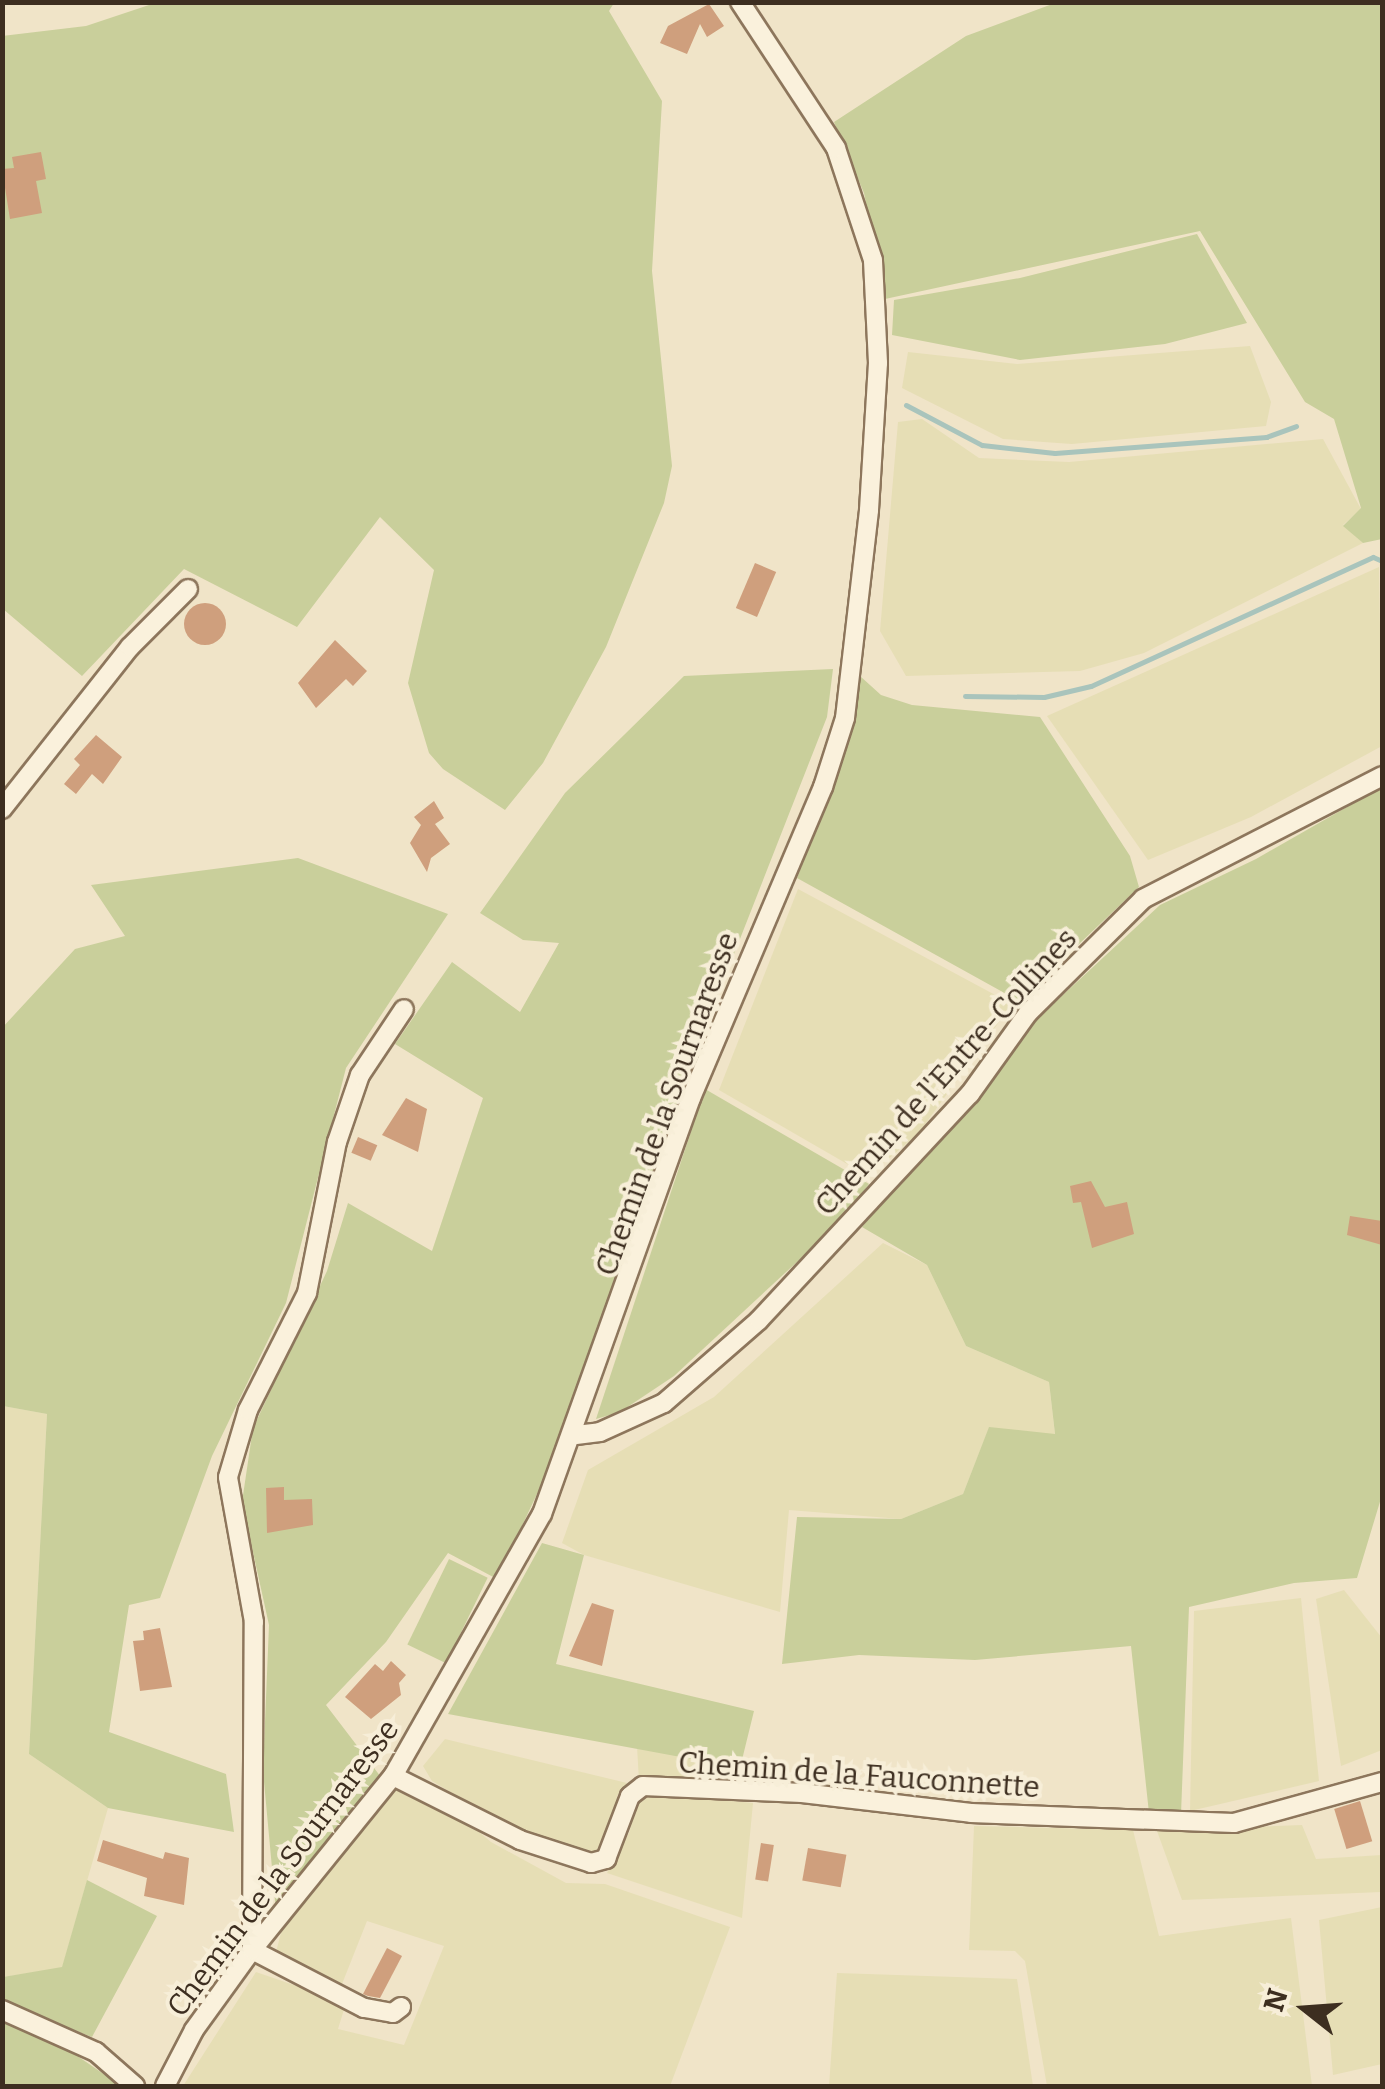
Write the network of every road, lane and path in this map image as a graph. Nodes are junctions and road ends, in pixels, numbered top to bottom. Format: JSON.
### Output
{"nodes":[{"id":1,"x":740,"y":2,"type":"edge"},
{"id":2,"x":188,"y":589,"type":"dead end"},
{"id":3,"x":1382,"y":776,"type":"edge"},
{"id":4,"x":2,"y":809,"type":"edge"},
{"id":5,"x":404,"y":1010,"type":"dead end"},
{"id":6,"x":576,"y":1435,"type":"junction"},
{"id":7,"x":394,"y":1776,"type":"junction"},
{"id":8,"x":1382,"y":1782,"type":"edge"},
{"id":9,"x":252,"y":1950,"type":"junction"},
{"id":10,"x":401,"y":2007,"type":"dead end"},
{"id":11,"x":2,"y":2010,"type":"edge"},
{"id":12,"x":135,"y":2086,"type":"edge"},
{"id":13,"x":165,"y":2086,"type":"edge"}],
"edges":[{"from":1,"to":6,"type":"street","name":"Chemin de la Sournaresse"},
{"from":2,"to":4,"type":"street"},
{"from":3,"to":6,"type":"street","name":"Chemin de l'Entre-Collines"},
{"from":5,"to":9,"type":"street"},
{"from":6,"to":7,"type":"street","name":"Chemin de la Sournaresse"},
{"from":7,"to":8,"type":"street","name":"Chemin de la Fauconnette"},
{"from":7,"to":9,"type":"street","name":"Chemin de la Sournaresse"},
{"from":9,"to":10,"type":"street"},
{"from":9,"to":13,"type":"street","name":"Chemin de la Sournaresse"},
{"from":11,"to":12,"type":"street"}]}
